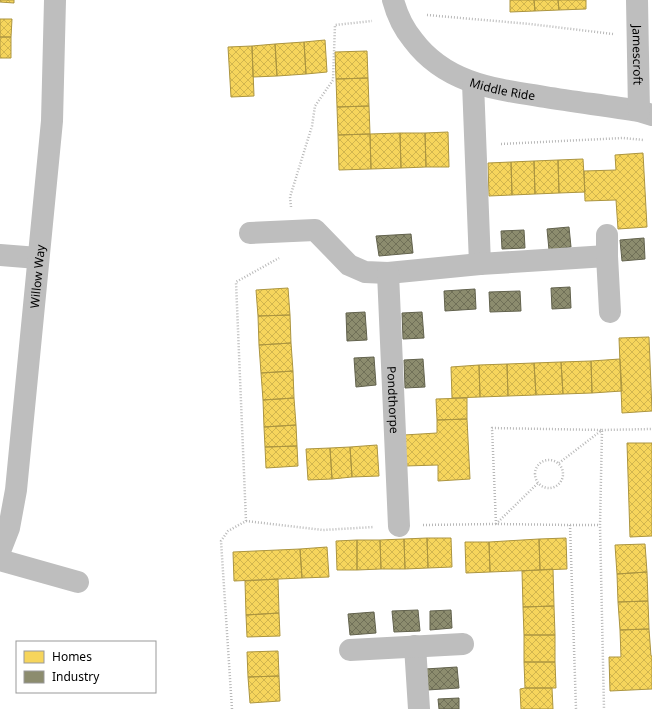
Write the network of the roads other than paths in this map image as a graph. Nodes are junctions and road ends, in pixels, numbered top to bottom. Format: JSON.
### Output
{"nodes":[{"id":1,"x":55,"y":0,"type":"edge"},
{"id":2,"x":393,"y":0,"type":"edge"},
{"id":3,"x":637,"y":0,"type":"edge"},
{"id":4,"x":473,"y":82,"type":"junction"},
{"id":5,"x":645,"y":113,"type":"edge"},
{"id":6,"x":250,"y":233,"type":"dead end"},
{"id":7,"x":607,"y":235,"type":"dead end"},
{"id":8,"x":0,"y":255,"type":"edge"},
{"id":9,"x":607,"y":256,"type":"junction"},
{"id":10,"x":38,"y":258,"type":"junction"},
{"id":11,"x":480,"y":264,"type":"junction"},
{"id":12,"x":388,"y":273,"type":"junction"},
{"id":13,"x":610,"y":312,"type":"dead end"},
{"id":14,"x":398,"y":526,"type":"road end"},
{"id":15,"x":0,"y":551,"type":"edge"},
{"id":16,"x":0,"y":560,"type":"edge"},
{"id":17,"x":78,"y":582,"type":"dead end"},
{"id":18,"x":463,"y":644,"type":"dead end"},
{"id":19,"x":415,"y":646,"type":"junction"},
{"id":20,"x":350,"y":650,"type":"dead end"},
{"id":21,"x":420,"y":709,"type":"edge"}],
"edges":[{"from":1,"to":10,"type":"street","name":"Willow Way"},
{"from":2,"to":4,"type":"street","name":"Middle Ride"},
{"from":3,"to":5,"type":"street","name":"Jamescroft"},
{"from":4,"to":5,"type":"street","name":"Middle Ride"},
{"from":4,"to":11,"type":"street"},
{"from":6,"to":12,"type":"street"},
{"from":7,"to":9,"type":"street"},
{"from":8,"to":10,"type":"street"},
{"from":9,"to":11,"type":"street"},
{"from":9,"to":13,"type":"street"},
{"from":10,"to":15,"type":"street","name":"Willow Way"},
{"from":11,"to":12,"type":"street"},
{"from":12,"to":14,"type":"street","name":"Pondthorpe"},
{"from":16,"to":17,"type":"street"},
{"from":18,"to":19,"type":"street"},
{"from":19,"to":20,"type":"street"},
{"from":19,"to":21,"type":"street"}]}
